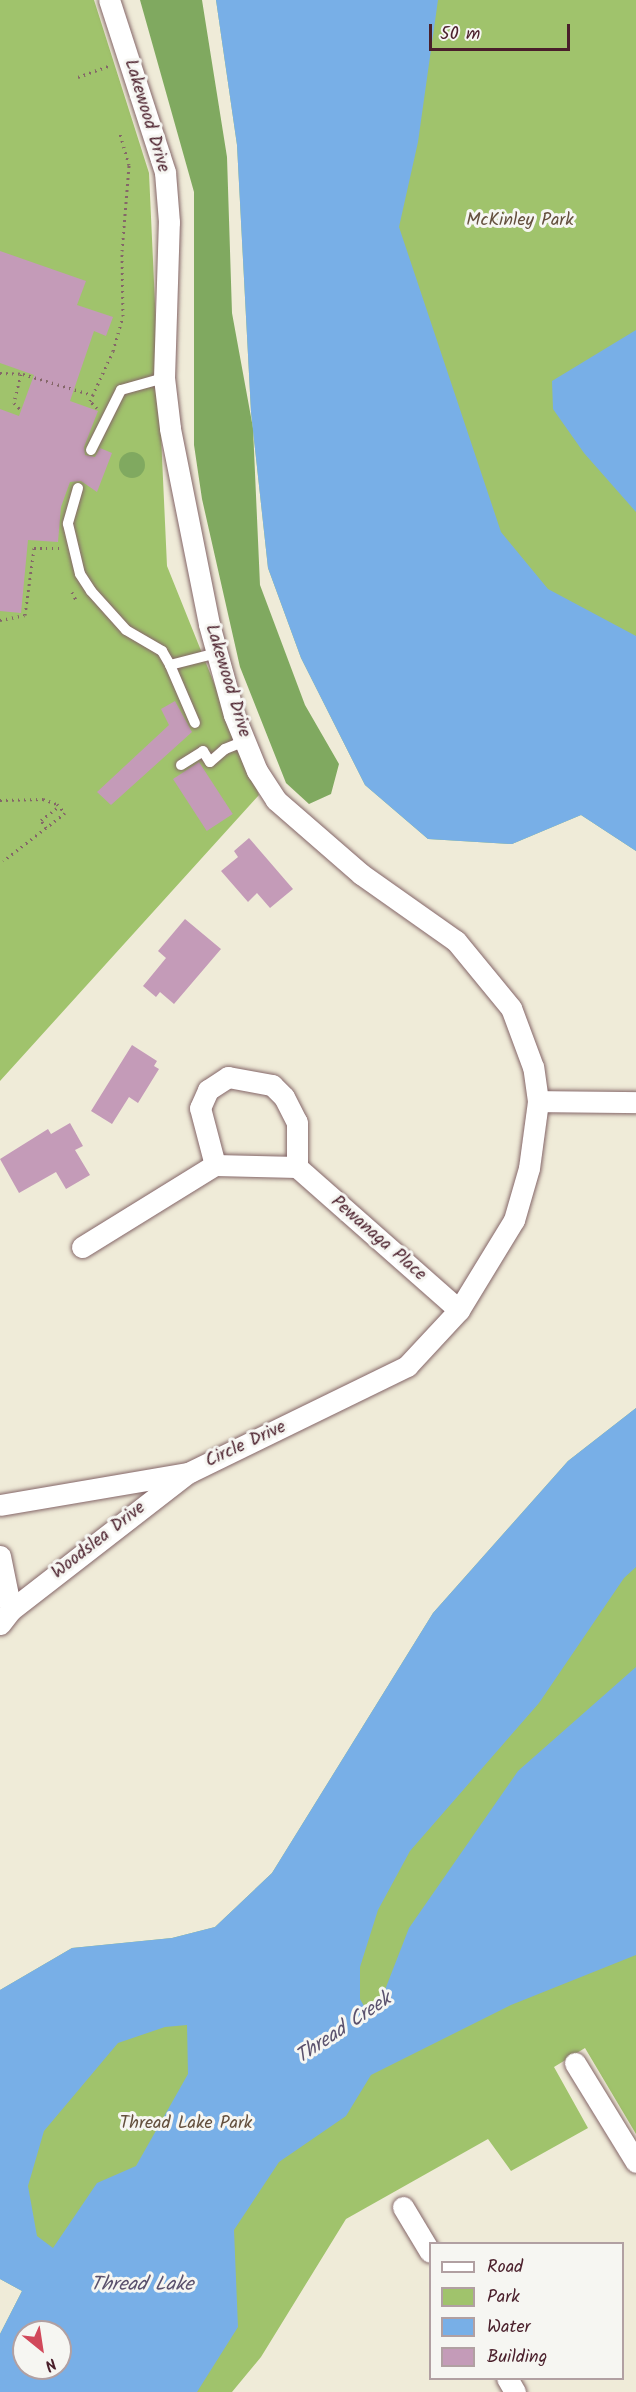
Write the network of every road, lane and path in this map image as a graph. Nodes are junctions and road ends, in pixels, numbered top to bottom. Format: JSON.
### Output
{"nodes":[{"id":1,"x":109,"y":0,"type":"edge"},
{"id":2,"x":129,"y":58,"type":"junction"},
{"id":3,"x":78,"y":76,"type":"dead end"},
{"id":4,"x":119,"y":130,"type":"dead end"},
{"id":5,"x":0,"y":373,"type":"edge"},
{"id":6,"x":21,"y":374,"type":"junction"},
{"id":7,"x":164,"y":378,"type":"junction"},
{"id":8,"x":93,"y":395,"type":"junction"},
{"id":9,"x":22,"y":411,"type":"dead end"},
{"id":10,"x":106,"y":416,"type":"junction"},
{"id":11,"x":91,"y":450,"type":"dead end"},
{"id":12,"x":78,"y":488,"type":"dead end"},
{"id":13,"x":62,"y":559,"type":"dead end"},
{"id":14,"x":68,"y":581,"type":"dead end"},
{"id":15,"x":76,"y":600,"type":"dead end"},
{"id":16,"x":0,"y":620,"type":"edge"},
{"id":17,"x":217,"y":653,"type":"junction"},
{"id":18,"x":170,"y":665,"type":"junction"},
{"id":19,"x":195,"y":723,"type":"dead end"},
{"id":20,"x":245,"y":741,"type":"junction"},
{"id":21,"x":181,"y":765,"type":"dead end"},
{"id":22,"x":0,"y":800,"type":"edge"},
{"id":23,"x":58,"y":806,"type":"junction"},
{"id":24,"x":46,"y":828,"type":"junction"},
{"id":25,"x":3,"y":861,"type":"dead end"},
{"id":26,"x":538,"y":1101,"type":"junction"},
{"id":27,"x":636,"y":1102,"type":"edge"},
{"id":28,"x":215,"y":1165,"type":"junction"},
{"id":29,"x":297,"y":1167,"type":"junction"},
{"id":30,"x":82,"y":1247,"type":"dead end"},
{"id":31,"x":459,"y":1310,"type":"junction"},
{"id":32,"x":188,"y":1473,"type":"junction"},
{"id":33,"x":0,"y":1505,"type":"edge"},
{"id":34,"x":0,"y":1556,"type":"edge"},
{"id":35,"x":5,"y":1617,"type":"edge"},
{"id":36,"x":575,"y":2063,"type":"dead end"},
{"id":37,"x":636,"y":2162,"type":"edge"},
{"id":38,"x":403,"y":2207,"type":"dead end"},
{"id":39,"x":429,"y":2250,"type":"edge"}],
"edges":[{"from":1,"to":2,"type":"street","name":"Lakewood Drive"},
{"from":2,"to":3,"type":"path"},
{"from":2,"to":7,"type":"street","name":"Lakewood Drive"},
{"from":4,"to":8,"type":"path"},
{"from":5,"to":6,"type":"path"},
{"from":6,"to":8,"type":"path"},
{"from":6,"to":9,"type":"path"},
{"from":7,"to":10,"type":"lane"},
{"from":7,"to":17,"type":"street","name":"Lakewood Drive"},
{"from":8,"to":10,"type":"path"},
{"from":10,"to":11,"type":"lane"},
{"from":12,"to":18,"type":"lane"},
{"from":13,"to":16,"type":"path"},
{"from":14,"to":15,"type":"path"},
{"from":17,"to":18,"type":"lane"},
{"from":17,"to":20,"type":"street","name":"Lakewood Drive"},
{"from":18,"to":19,"type":"lane"},
{"from":20,"to":21,"type":"lane"},
{"from":20,"to":26,"type":"street","name":"Lakewood Drive"},
{"from":22,"to":23,"type":"path"},
{"from":23,"to":24,"type":"path"},
{"from":23,"to":24,"type":"path"},
{"from":24,"to":25,"type":"path"},
{"from":26,"to":27,"type":"street"},
{"from":26,"to":31,"type":"street","name":"Lakewood Drive"},
{"from":28,"to":29,"type":"street"},
{"from":28,"to":29,"type":"street"},
{"from":28,"to":30,"type":"street"},
{"from":29,"to":31,"type":"street","name":"Pewanaga Place"},
{"from":31,"to":32,"type":"street","name":"Circle Drive"},
{"from":32,"to":33,"type":"street","name":"Circle Drive"},
{"from":32,"to":35,"type":"street","name":"Woodslea Drive"},
{"from":34,"to":35,"type":"street","name":"Woodslea Drive"},
{"from":36,"to":37,"type":"street"},
{"from":38,"to":39,"type":"street"}]}
